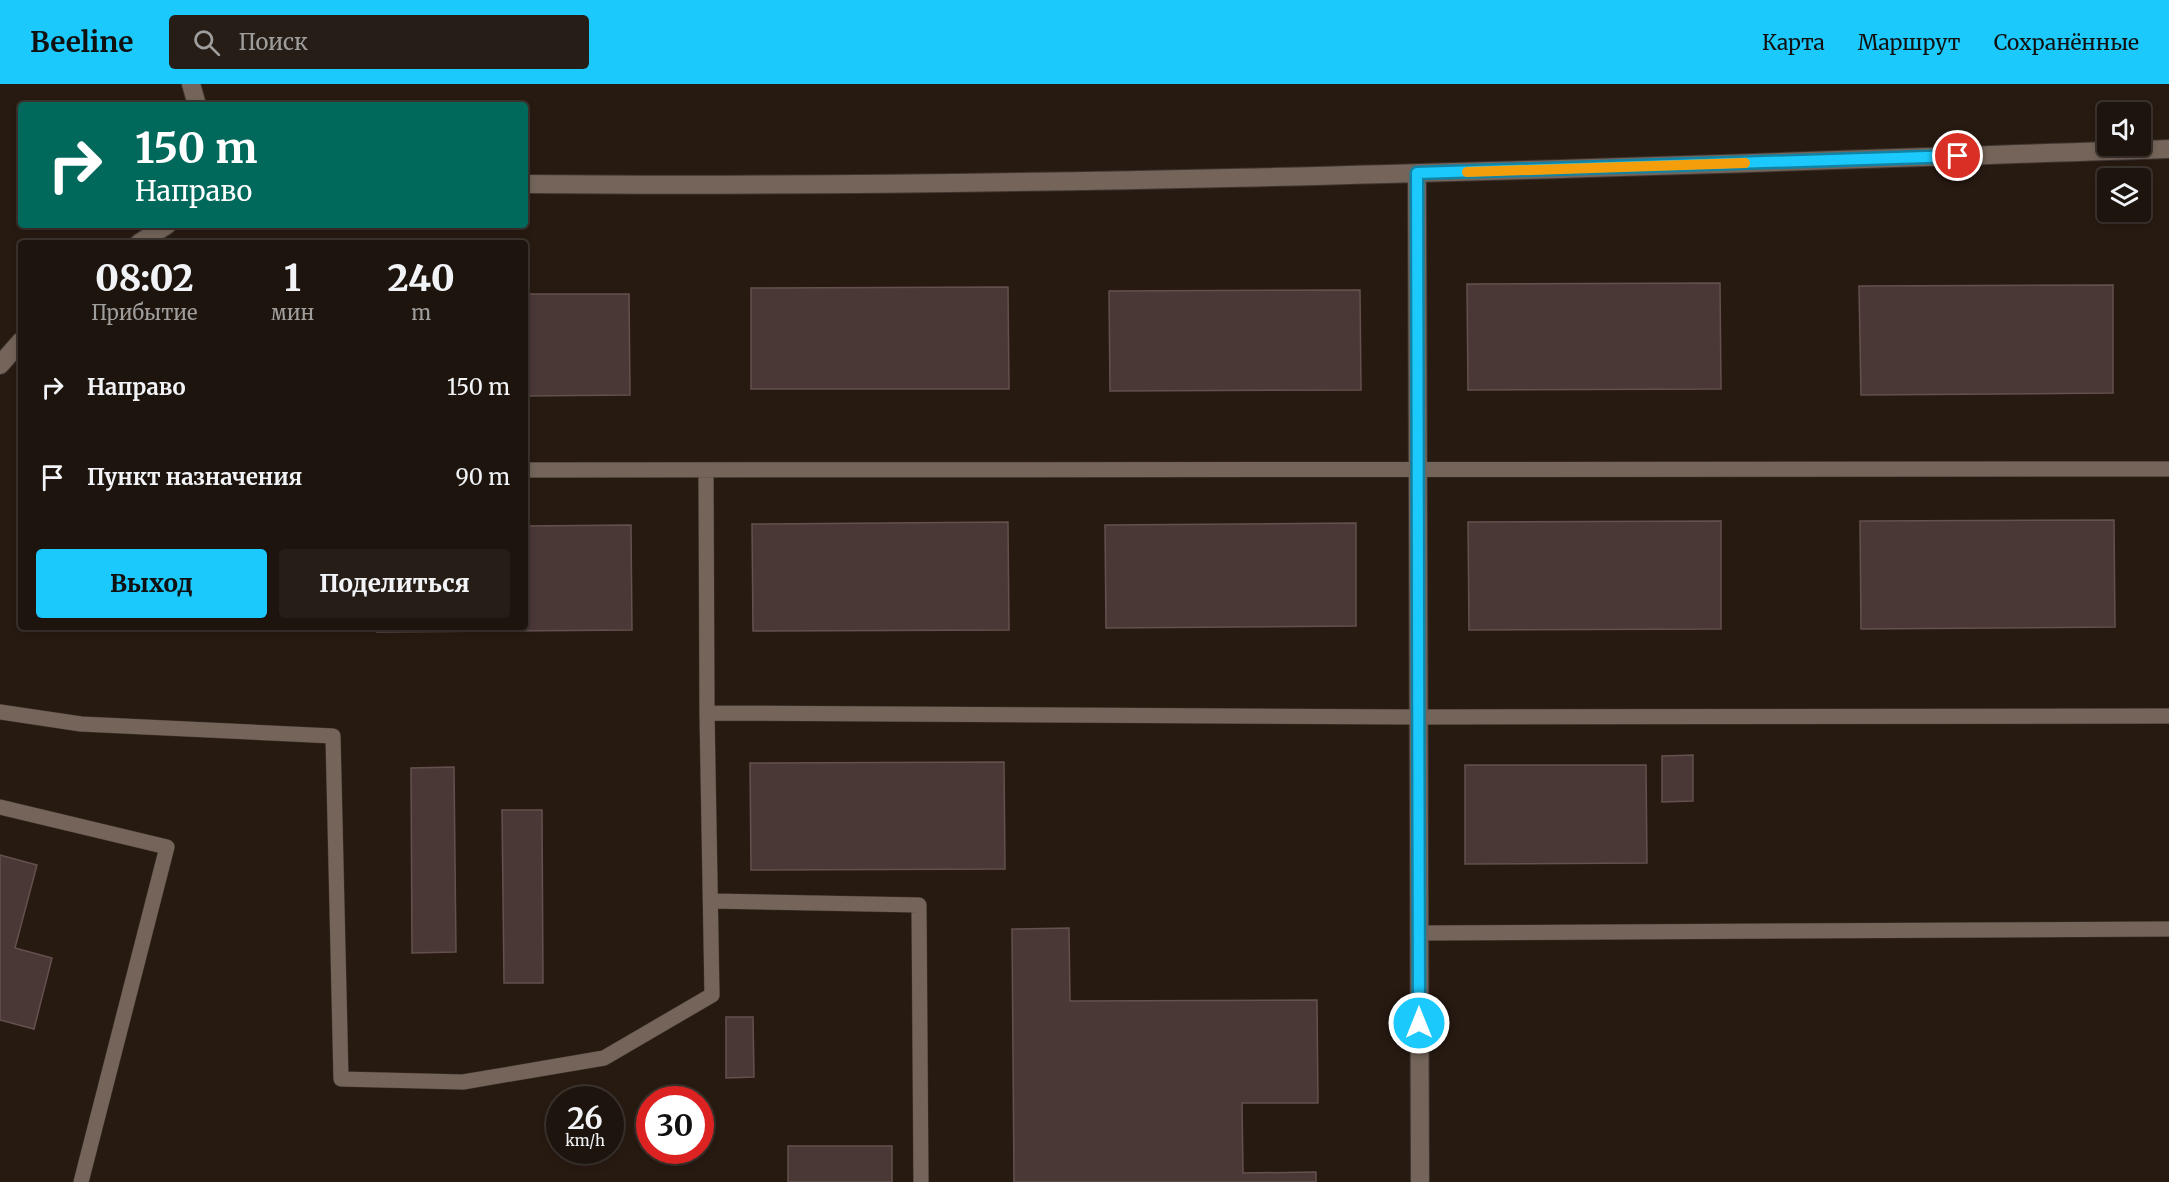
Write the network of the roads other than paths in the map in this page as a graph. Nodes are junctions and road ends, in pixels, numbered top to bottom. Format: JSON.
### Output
{"nodes":[{"id":1,"x":191,"y":84,"type":"edge"},
{"id":2,"x":196,"y":102,"type":"edge"},
{"id":3,"x":2169,"y":149,"type":"edge"},
{"id":4,"x":1417,"y":173,"type":"junction"},
{"id":5,"x":528,"y":184,"type":"edge"},
{"id":6,"x":163,"y":228,"type":"edge"},
{"id":7,"x":143,"y":240,"type":"edge"},
{"id":8,"x":18,"y":344,"type":"edge"},
{"id":9,"x":0,"y":364,"type":"edge"},
{"id":10,"x":1418,"y":469,"type":"junction"},
{"id":11,"x":2169,"y":469,"type":"edge"},
{"id":12,"x":528,"y":470,"type":"edge"},
{"id":13,"x":706,"y":471,"type":"junction"},
{"id":14,"x":0,"y":712,"type":"edge"},
{"id":15,"x":707,"y":713,"type":"junction"},
{"id":16,"x":2169,"y":716,"type":"edge"},
{"id":17,"x":1419,"y":717,"type":"junction"},
{"id":18,"x":0,"y":807,"type":"edge"},
{"id":19,"x":711,"y":901,"type":"junction"},
{"id":20,"x":2169,"y":929,"type":"edge"},
{"id":21,"x":1419,"y":933,"type":"junction"},
{"id":22,"x":81,"y":1182,"type":"edge"},
{"id":23,"x":921,"y":1182,"type":"edge"},
{"id":24,"x":1420,"y":1182,"type":"edge"}],
"edges":[{"from":1,"to":2,"type":"street"},
{"from":3,"to":4,"type":"street"},
{"from":4,"to":5,"type":"street"},
{"from":4,"to":10,"type":"street"},
{"from":6,"to":7,"type":"street"},
{"from":8,"to":9,"type":"street"},
{"from":10,"to":11,"type":"lane"},
{"from":10,"to":13,"type":"lane"},
{"from":10,"to":17,"type":"street"},
{"from":12,"to":13,"type":"lane"},
{"from":13,"to":15,"type":"lane"},
{"from":14,"to":19,"type":"lane"},
{"from":15,"to":17,"type":"lane"},
{"from":15,"to":19,"type":"lane"},
{"from":16,"to":17,"type":"lane"},
{"from":17,"to":21,"type":"street"},
{"from":18,"to":22,"type":"lane"},
{"from":19,"to":23,"type":"lane"},
{"from":20,"to":21,"type":"lane"},
{"from":21,"to":24,"type":"street"}]}
